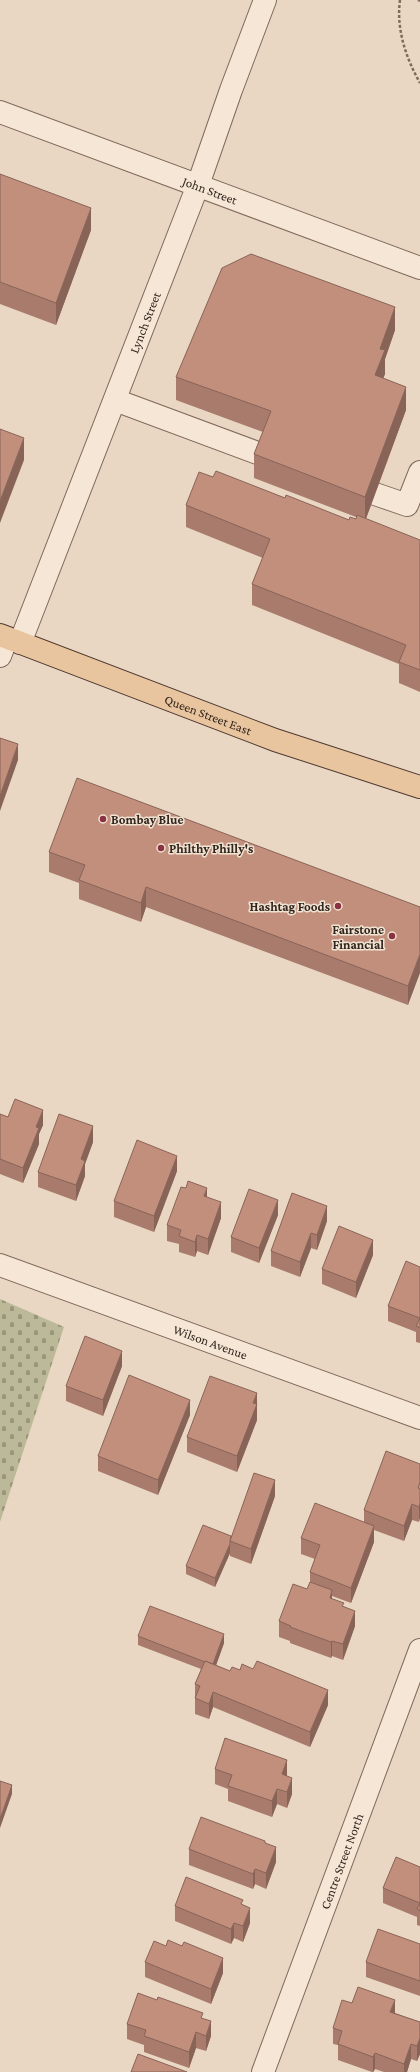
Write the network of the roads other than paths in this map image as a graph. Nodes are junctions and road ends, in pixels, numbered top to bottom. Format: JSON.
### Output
{"nodes":[{"id":1,"x":266,"y":0,"type":"edge"},
{"id":2,"x":0,"y":112,"type":"edge"},
{"id":3,"x":198,"y":185,"type":"junction"},
{"id":4,"x":420,"y":268,"type":"edge"},
{"id":5,"x":115,"y":400,"type":"junction"},
{"id":6,"x":263,"y":455,"type":"edge"},
{"id":7,"x":420,"y":472,"type":"edge"},
{"id":8,"x":375,"y":494,"type":"edge"},
{"id":9,"x":7,"y":643,"type":"edge"},
{"id":10,"x":420,"y":787,"type":"edge"},
{"id":11,"x":0,"y":1265,"type":"edge"},
{"id":12,"x":420,"y":1418,"type":"edge"},
{"id":13,"x":420,"y":1650,"type":"edge"},
{"id":14,"x":263,"y":2072,"type":"edge"}],
"edges":[{"from":1,"to":3,"type":"street","name":"Lynch Street"},
{"from":2,"to":3,"type":"street","name":"John Street"},
{"from":3,"to":4,"type":"street","name":"John Street"},
{"from":3,"to":5,"type":"street","name":"Lynch Street"},
{"from":5,"to":6,"type":"street"},
{"from":5,"to":9,"type":"street","name":"Lynch Street"},
{"from":7,"to":8,"type":"street"},
{"from":9,"to":10,"type":"main road","name":"Queen Street East"},
{"from":11,"to":12,"type":"street","name":"Wilson Avenue"},
{"from":13,"to":14,"type":"street","name":"Centre Street North"}]}
